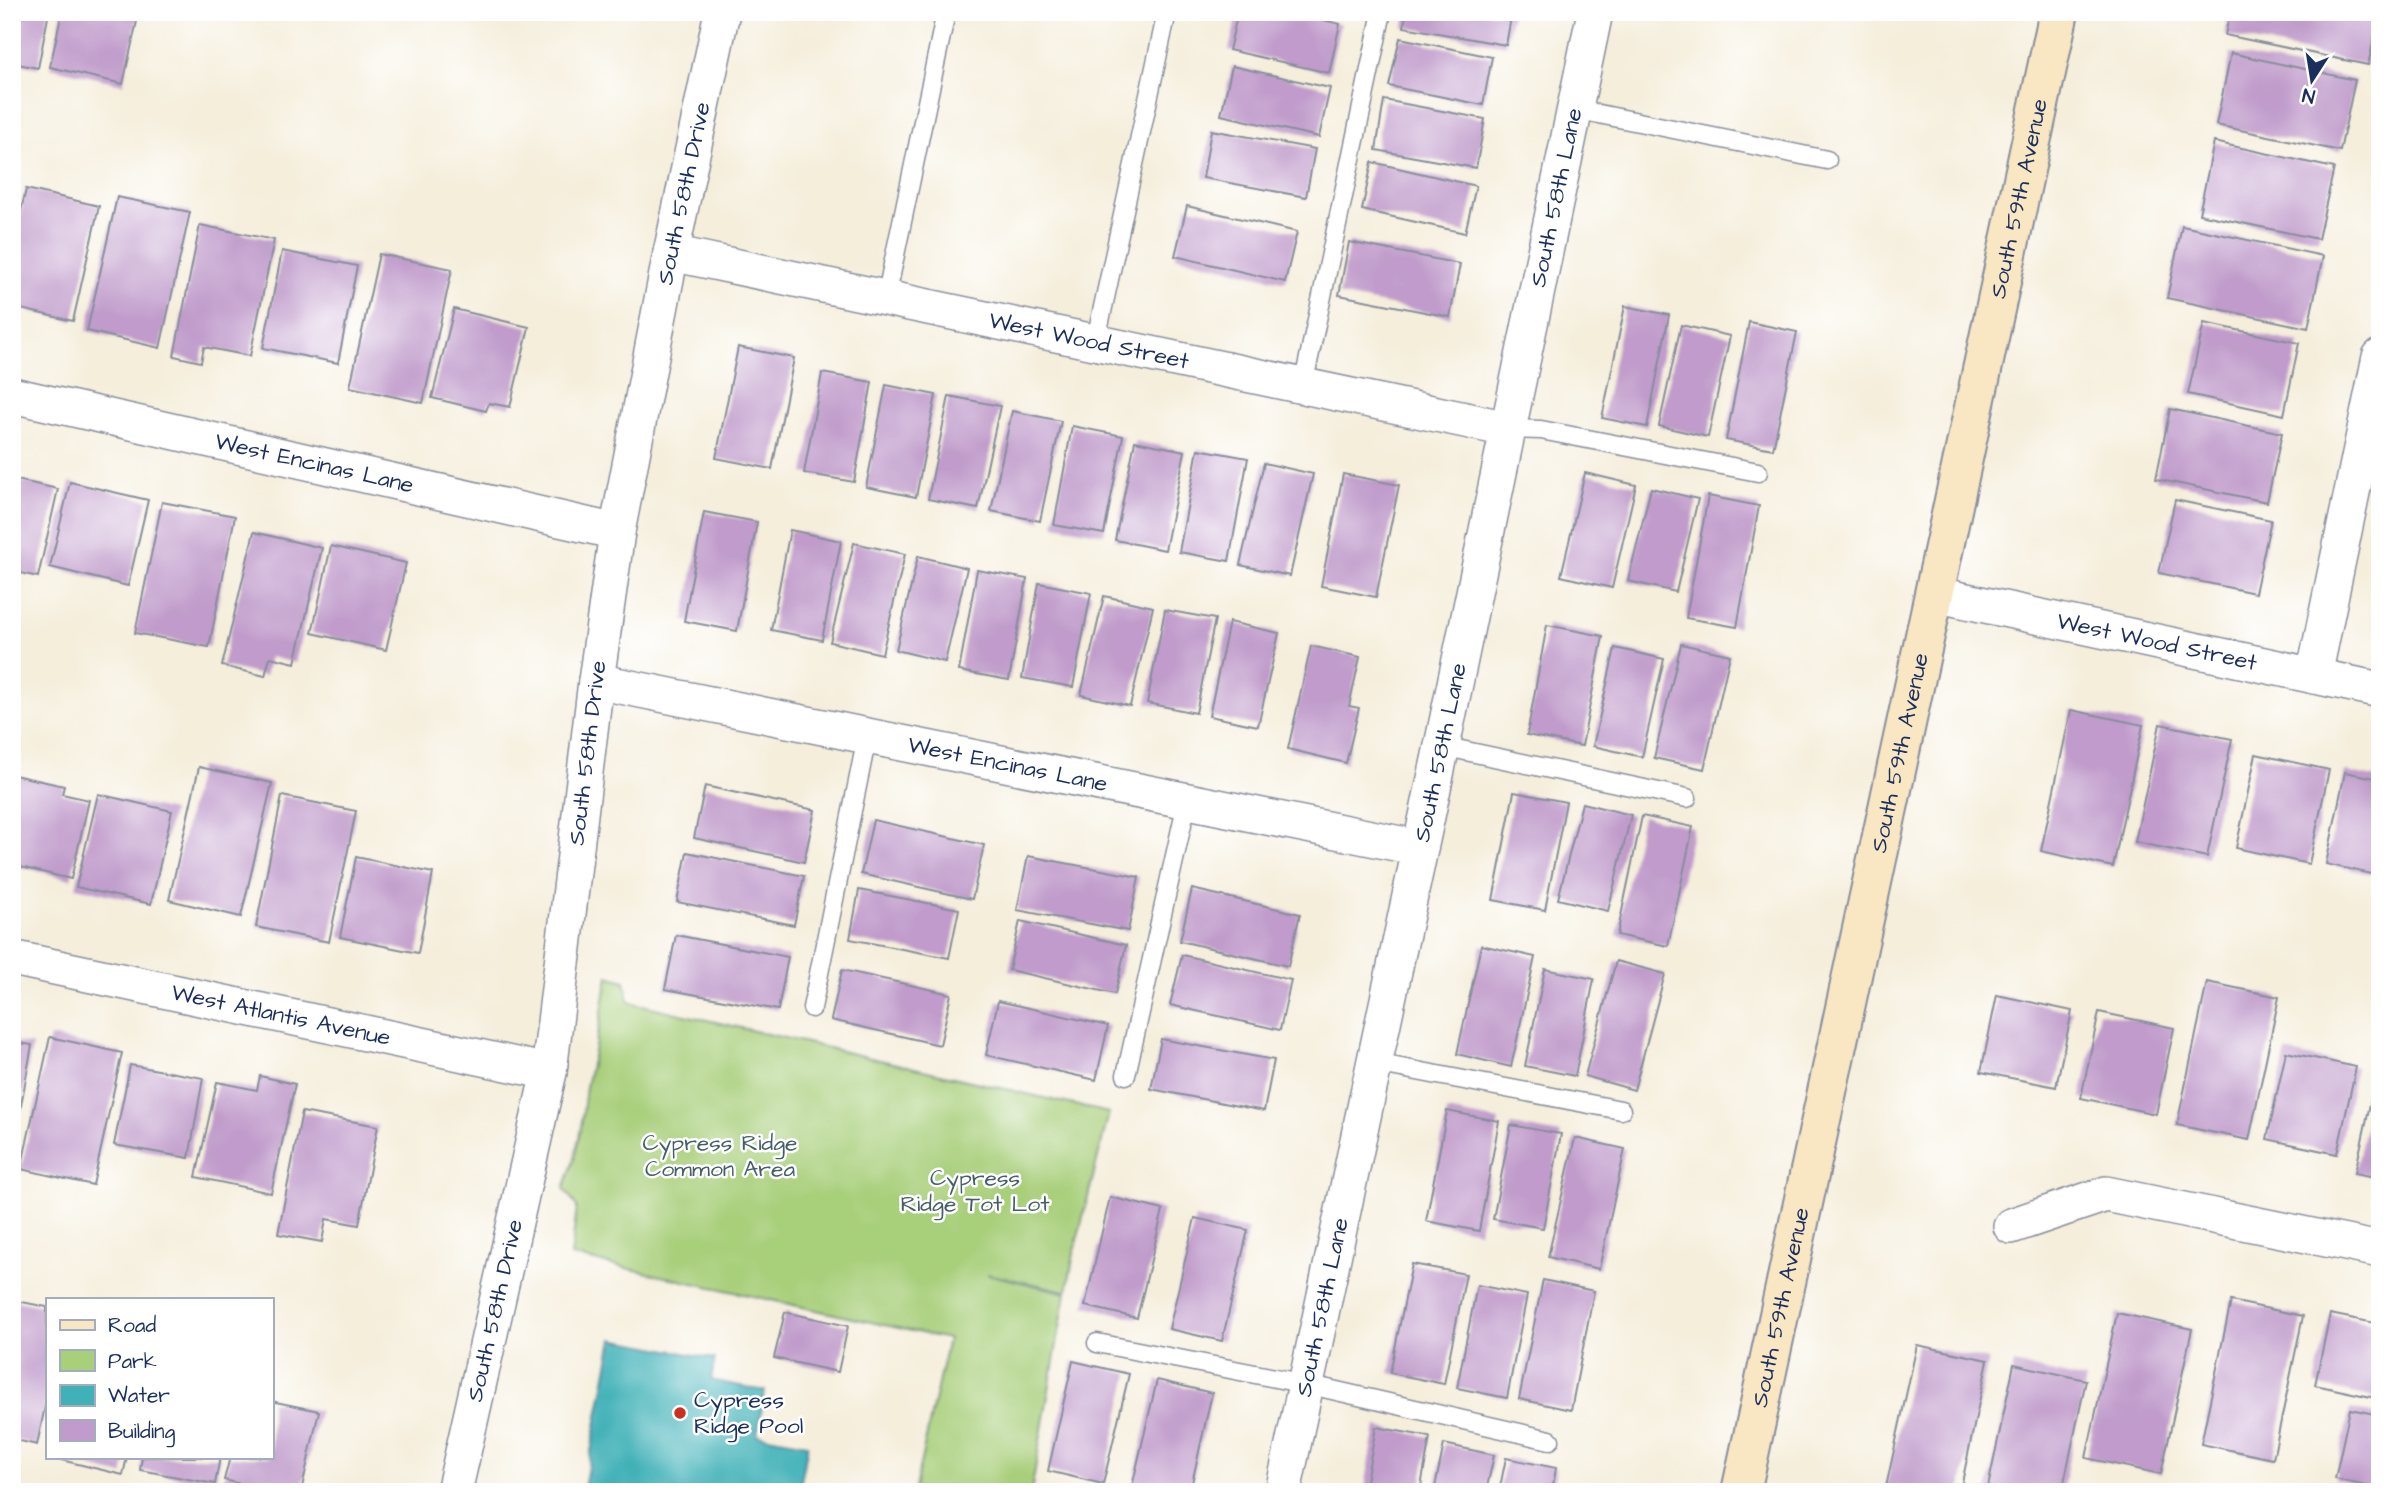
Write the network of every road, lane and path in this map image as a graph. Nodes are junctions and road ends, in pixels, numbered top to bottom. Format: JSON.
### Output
{"nodes":[{"id":1,"x":722,"y":12,"type":"edge"},
{"id":2,"x":946,"y":12,"type":"edge"},
{"id":3,"x":1167,"y":12,"type":"edge"},
{"id":4,"x":1382,"y":12,"type":"edge"},
{"id":5,"x":1595,"y":12,"type":"edge"},
{"id":6,"x":2059,"y":12,"type":"edge"},
{"id":7,"x":1574,"y":109,"type":"junction"},
{"id":8,"x":1827,"y":160,"type":"dead end"},
{"id":9,"x":671,"y":253,"type":"junction"},
{"id":10,"x":886,"y":298,"type":"junction"},
{"id":11,"x":1095,"y":344,"type":"junction"},
{"id":12,"x":2380,"y":357,"type":"edge"},
{"id":13,"x":1303,"y":386,"type":"junction"},
{"id":14,"x":12,"y":395,"type":"edge"},
{"id":15,"x":1507,"y":429,"type":"junction"},
{"id":16,"x":1758,"y":472,"type":"dead end"},
{"id":17,"x":617,"y":532,"type":"junction"},
{"id":18,"x":1934,"y":594,"type":"junction"},
{"id":19,"x":2314,"y":676,"type":"junction"},
{"id":20,"x":596,"y":681,"type":"junction"},
{"id":21,"x":2380,"y":690,"type":"edge"},
{"id":22,"x":867,"y":737,"type":"junction"},
{"id":23,"x":1442,"y":746,"type":"junction"},
{"id":24,"x":1687,"y":798,"type":"dead end"},
{"id":25,"x":1187,"y":802,"type":"junction"},
{"id":26,"x":1420,"y":848,"type":"junction"},
{"id":27,"x":12,"y":958,"type":"edge"},
{"id":28,"x":812,"y":1008,"type":"dead end"},
{"id":29,"x":1375,"y":1063,"type":"junction"},
{"id":30,"x":549,"y":1072,"type":"junction"},
{"id":31,"x":1126,"y":1075,"type":"dead end"},
{"id":32,"x":1621,"y":1110,"type":"dead end"},
{"id":33,"x":2011,"y":1226,"type":"dead end"},
{"id":34,"x":2380,"y":1250,"type":"edge"},
{"id":35,"x":1097,"y":1343,"type":"dead end"},
{"id":36,"x":1306,"y":1384,"type":"junction"},
{"id":37,"x":1550,"y":1440,"type":"dead end"},
{"id":38,"x":454,"y":1492,"type":"edge"},
{"id":39,"x":1283,"y":1492,"type":"edge"},
{"id":40,"x":1741,"y":1492,"type":"edge"}],
"edges":[{"from":1,"to":9,"type":"street","name":"South 58th Drive"},
{"from":2,"to":10,"type":"lane"},
{"from":3,"to":11,"type":"lane"},
{"from":4,"to":13,"type":"lane"},
{"from":5,"to":7,"type":"street","name":"South 58th Lane"},
{"from":6,"to":18,"type":"main road","name":"South 59th Avenue"},
{"from":7,"to":8,"type":"lane"},
{"from":7,"to":15,"type":"street","name":"South 58th Lane"},
{"from":9,"to":10,"type":"street","name":"West Wood Street"},
{"from":9,"to":17,"type":"street","name":"South 58th Drive"},
{"from":10,"to":11,"type":"street","name":"West Wood Street"},
{"from":11,"to":13,"type":"street","name":"West Wood Street"},
{"from":12,"to":19,"type":"street"},
{"from":13,"to":15,"type":"street","name":"West Wood Street"},
{"from":14,"to":17,"type":"street","name":"West Encinas Lane"},
{"from":15,"to":16,"type":"lane"},
{"from":15,"to":23,"type":"street","name":"South 58th Lane"},
{"from":17,"to":20,"type":"street","name":"South 58th Drive"},
{"from":18,"to":19,"type":"street","name":"West Wood Street"},
{"from":18,"to":40,"type":"main road","name":"South 59th Avenue"},
{"from":19,"to":21,"type":"street","name":"West Wood Street"},
{"from":20,"to":22,"type":"street","name":"West Encinas Lane"},
{"from":20,"to":30,"type":"street","name":"South 58th Drive"},
{"from":22,"to":25,"type":"street","name":"West Encinas Lane"},
{"from":22,"to":28,"type":"lane"},
{"from":23,"to":24,"type":"lane"},
{"from":23,"to":26,"type":"street","name":"South 58th Lane"},
{"from":25,"to":26,"type":"street","name":"West Encinas Lane"},
{"from":25,"to":31,"type":"lane"},
{"from":26,"to":29,"type":"street","name":"South 58th Lane"},
{"from":27,"to":30,"type":"street","name":"West Atlantis Avenue"},
{"from":29,"to":32,"type":"lane"},
{"from":29,"to":36,"type":"street","name":"South 58th Lane"},
{"from":30,"to":38,"type":"street","name":"South 58th Drive"},
{"from":33,"to":34,"type":"street"},
{"from":35,"to":36,"type":"lane"},
{"from":36,"to":37,"type":"lane"},
{"from":36,"to":39,"type":"street","name":"South 58th Lane"}]}
